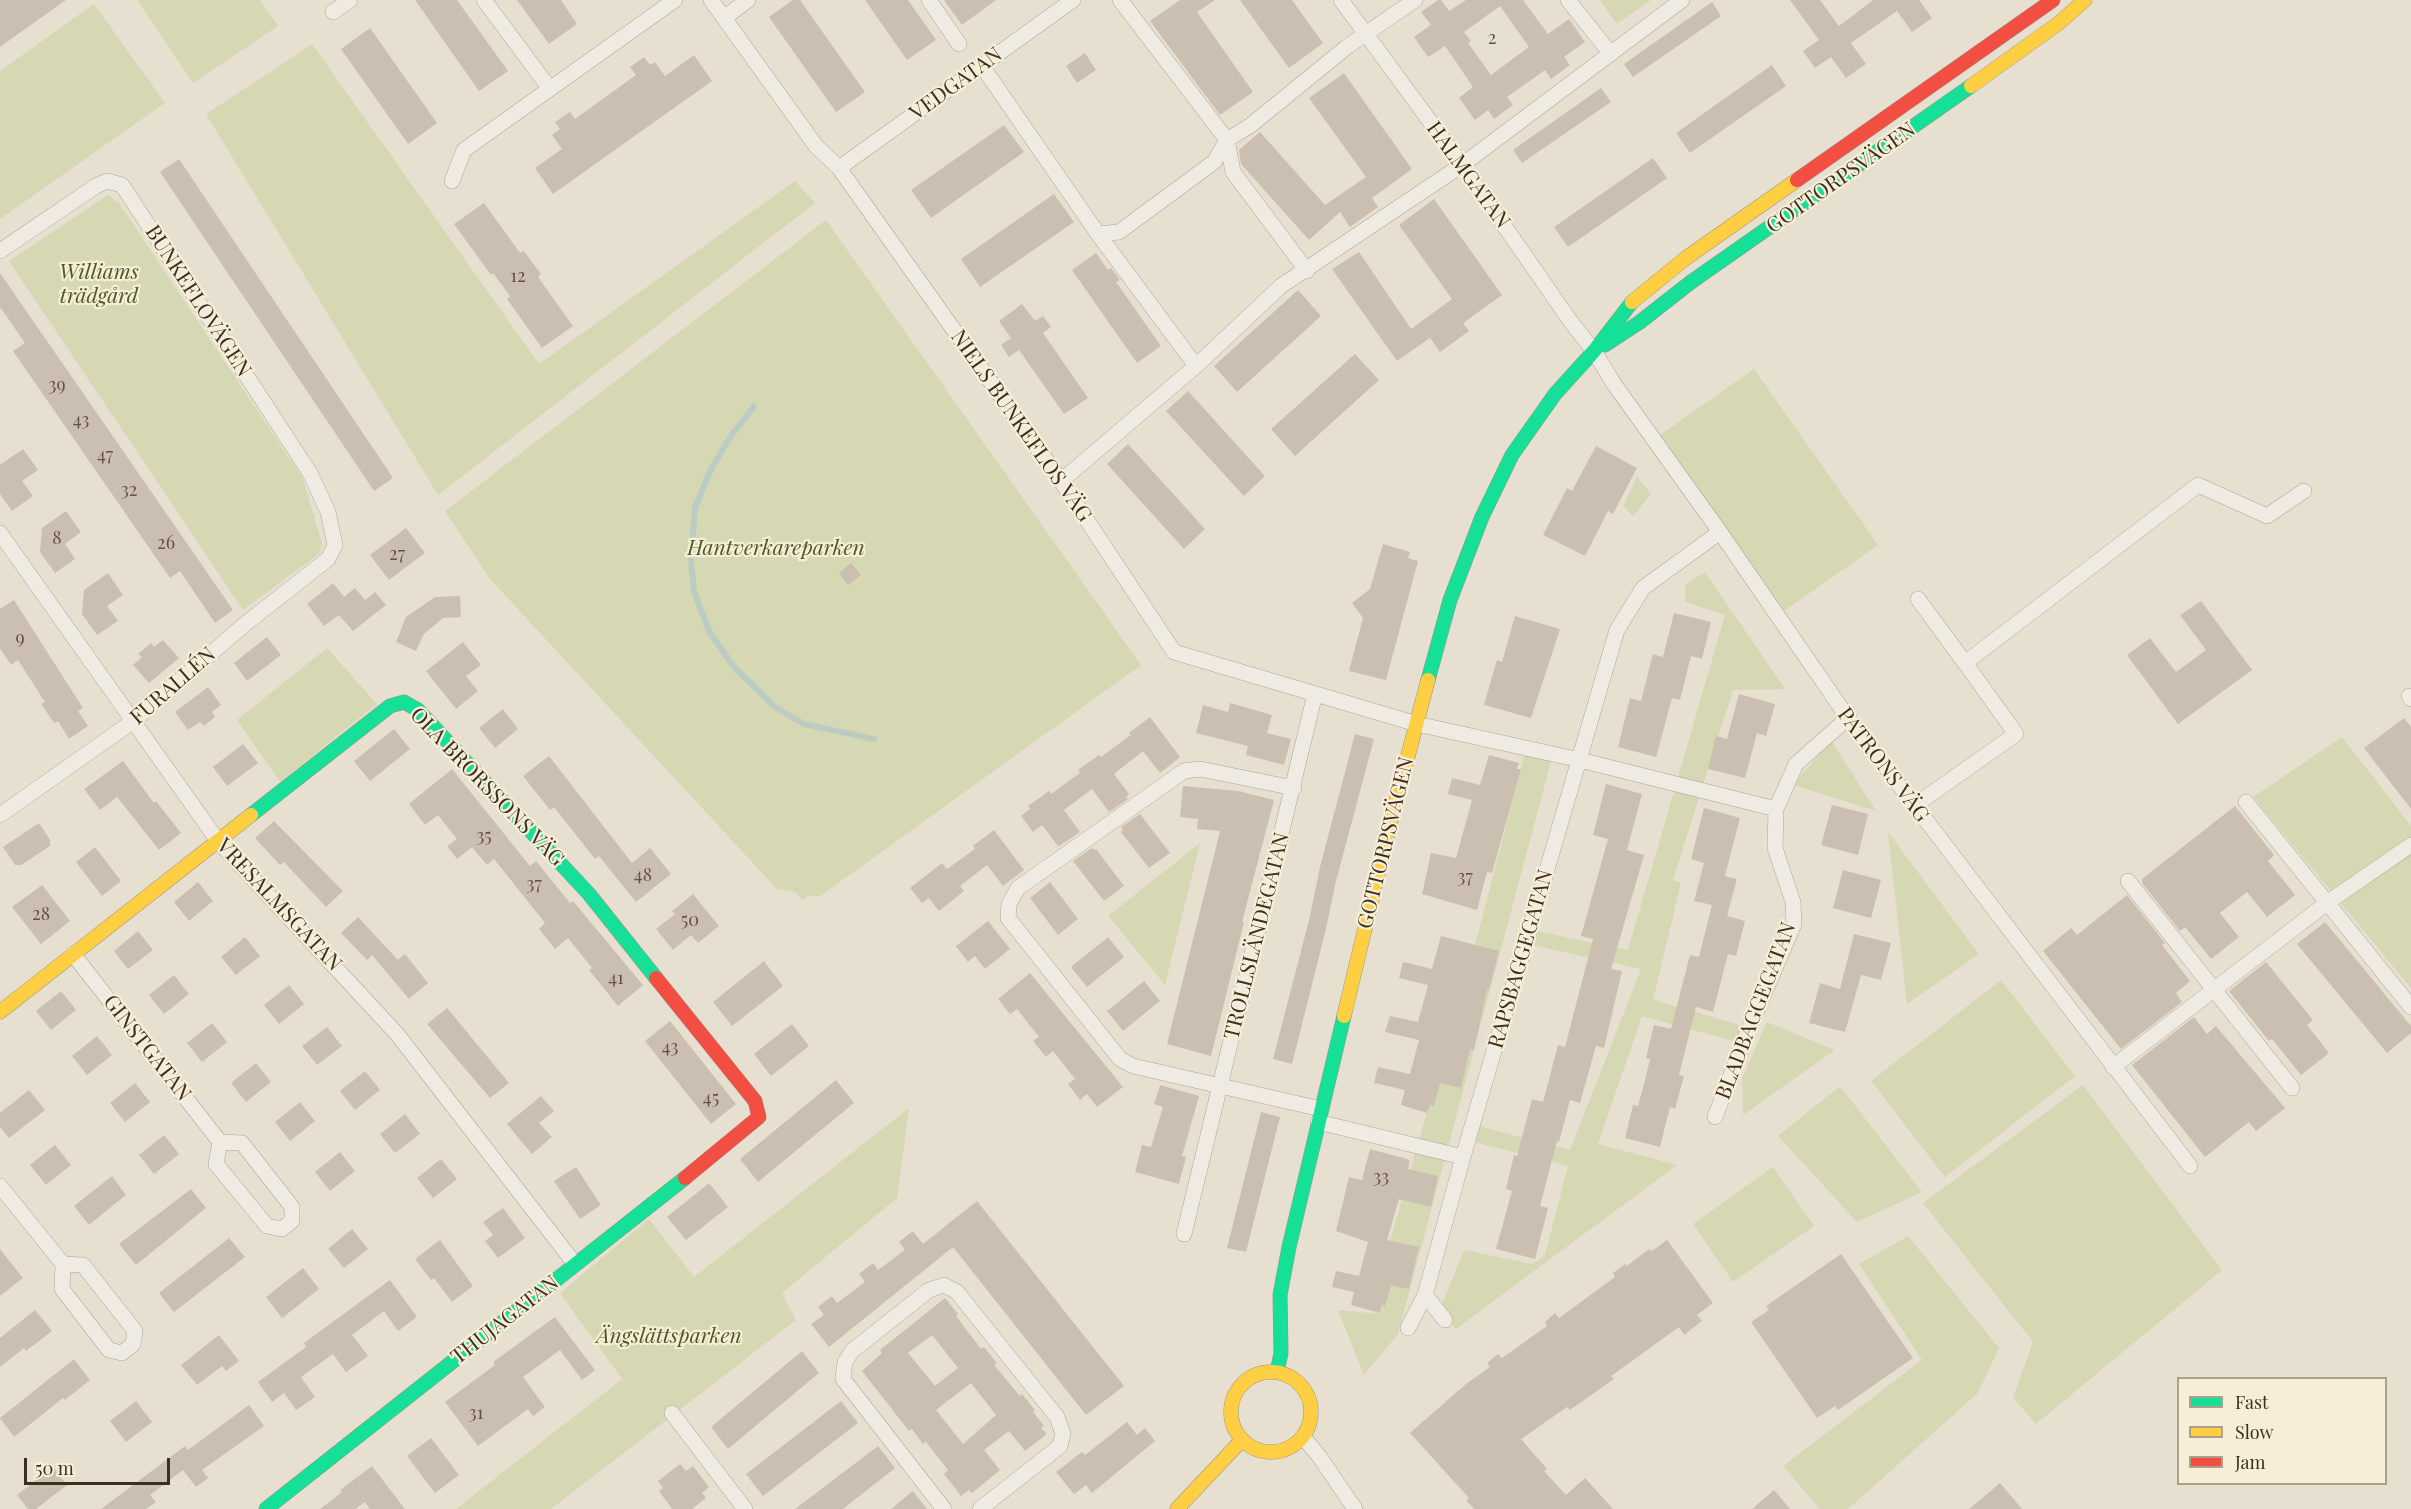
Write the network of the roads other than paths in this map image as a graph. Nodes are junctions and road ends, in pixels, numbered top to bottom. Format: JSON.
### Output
{"nodes":[{"id":1,"x":350,"y":0,"type":"edge"},
{"id":2,"x":484,"y":0,"type":"edge"},
{"id":3,"x":675,"y":0,"type":"edge"},
{"id":4,"x":711,"y":0,"type":"edge"},
{"id":5,"x":748,"y":0,"type":"edge"},
{"id":6,"x":929,"y":0,"type":"edge"},
{"id":7,"x":1073,"y":0,"type":"edge"},
{"id":8,"x":1120,"y":0,"type":"edge"},
{"id":9,"x":1341,"y":0,"type":"edge"},
{"id":10,"x":1415,"y":0,"type":"edge"},
{"id":11,"x":1568,"y":0,"type":"edge"},
{"id":12,"x":1682,"y":0,"type":"edge"},
{"id":13,"x":2052,"y":0,"type":"edge"},
{"id":14,"x":2085,"y":0,"type":"edge"},
{"id":15,"x":333,"y":12,"type":"dead end"},
{"id":16,"x":724,"y":18,"type":"junction"},
{"id":17,"x":1365,"y":35,"type":"junction"},
{"id":18,"x":959,"y":44,"type":"dead end"},
{"id":19,"x":1611,"y":54,"type":"junction"},
{"id":20,"x":982,"y":66,"type":"junction"},
{"id":21,"x":550,"y":89,"type":"junction"},
{"id":22,"x":1227,"y":140,"type":"junction"},
{"id":23,"x":1461,"y":165,"type":"junction"},
{"id":24,"x":838,"y":168,"type":"junction"},
{"id":25,"x":452,"y":181,"type":"dead end"},
{"id":26,"x":1098,"y":234,"type":"junction"},
{"id":27,"x":0,"y":251,"type":"edge"},
{"id":28,"x":1307,"y":271,"type":"junction"},
{"id":29,"x":1594,"y":351,"type":"junction"},
{"id":30,"x":1196,"y":366,"type":"junction"},
{"id":31,"x":1061,"y":481,"type":"junction"},
{"id":32,"x":2304,"y":490,"type":"dead end"},
{"id":33,"x":1720,"y":531,"type":"junction"},
{"id":34,"x":0,"y":533,"type":"edge"},
{"id":35,"x":335,"y":545,"type":"joint"},
{"id":36,"x":1918,"y":599,"type":"dead end"},
{"id":37,"x":1965,"y":663,"type":"junction"},
{"id":38,"x":1315,"y":694,"type":"junction"},
{"id":39,"x":1848,"y":718,"type":"junction"},
{"id":40,"x":132,"y":722,"type":"junction"},
{"id":41,"x":1417,"y":724,"type":"junction"},
{"id":42,"x":1580,"y":760,"type":"junction"},
{"id":43,"x":1294,"y":788,"type":"junction"},
{"id":44,"x":2246,"y":801,"type":"dead end"},
{"id":45,"x":1914,"y":806,"type":"junction"},
{"id":46,"x":1776,"y":808,"type":"junction"},
{"id":47,"x":0,"y":815,"type":"edge"},
{"id":48,"x":218,"y":841,"type":"junction"},
{"id":49,"x":2411,"y":845,"type":"edge"},
{"id":50,"x":2128,"y":880,"type":"dead end"},
{"id":51,"x":2327,"y":903,"type":"junction"},
{"id":52,"x":73,"y":954,"type":"junction"},
{"id":53,"x":2214,"y":990,"type":"junction"},
{"id":54,"x":2411,"y":1007,"type":"edge"},
{"id":55,"x":0,"y":1012,"type":"edge"},
{"id":56,"x":2113,"y":1067,"type":"junction"},
{"id":57,"x":1220,"y":1085,"type":"junction"},
{"id":58,"x":2292,"y":1088,"type":"dead end"},
{"id":59,"x":1319,"y":1116,"type":"junction"},
{"id":60,"x":1715,"y":1117,"type":"dead end"},
{"id":61,"x":744,"y":1131,"type":"joint"},
{"id":62,"x":220,"y":1142,"type":"junction"},
{"id":63,"x":1463,"y":1157,"type":"junction"},
{"id":64,"x":2190,"y":1166,"type":"dead end"},
{"id":65,"x":0,"y":1186,"type":"edge"},
{"id":66,"x":1184,"y":1234,"type":"dead end"},
{"id":67,"x":63,"y":1264,"type":"junction"},
{"id":68,"x":575,"y":1264,"type":"junction"},
{"id":69,"x":1425,"y":1295,"type":"junction"},
{"id":70,"x":1445,"y":1320,"type":"dead end"},
{"id":71,"x":1408,"y":1328,"type":"dead end"},
{"id":72,"x":1277,"y":1372,"type":"junction"},
{"id":73,"x":672,"y":1413,"type":"dead end"},
{"id":74,"x":1303,"y":1437,"type":"junction"},
{"id":75,"x":1242,"y":1440,"type":"junction"},
{"id":76,"x":266,"y":1509,"type":"edge"},
{"id":77,"x":745,"y":1509,"type":"edge"},
{"id":78,"x":944,"y":1509,"type":"edge"},
{"id":79,"x":980,"y":1509,"type":"edge"},
{"id":80,"x":1177,"y":1509,"type":"edge"},
{"id":81,"x":1355,"y":1509,"type":"edge"}],
"edges":[{"from":1,"to":15,"type":"street"},
{"from":2,"to":21,"type":"street"},
{"from":3,"to":21,"type":"street"},
{"from":4,"to":16,"type":"street","name":"NIELS BUNKEFLOS VÄG"},
{"from":5,"to":16,"type":"street"},
{"from":6,"to":18,"type":"street"},
{"from":7,"to":20,"type":"street","name":"VEDGATAN"},
{"from":8,"to":22,"type":"street"},
{"from":9,"to":17,"type":"street","name":"HALMGATAN"},
{"from":10,"to":17,"type":"street"},
{"from":11,"to":19,"type":"street"},
{"from":12,"to":19,"type":"street"},
{"from":13,"to":29,"type":"street","name":"GOTTORPSVÄGEN"},
{"from":14,"to":29,"type":"street","name":"GOTTORPSVÄGEN"},
{"from":16,"to":24,"type":"street","name":"NIELS BUNKEFLOS VÄG"},
{"from":17,"to":22,"type":"street"},
{"from":17,"to":23,"type":"street","name":"HALMGATAN"},
{"from":19,"to":23,"type":"street"},
{"from":20,"to":24,"type":"street","name":"VEDGATAN"},
{"from":20,"to":26,"type":"street"},
{"from":21,"to":25,"type":"street"},
{"from":22,"to":26,"type":"street"},
{"from":22,"to":28,"type":"street"},
{"from":23,"to":28,"type":"street"},
{"from":23,"to":29,"type":"street","name":"HALMGATAN"},
{"from":24,"to":31,"type":"street","name":"NIELS BUNKEFLOS VÄG"},
{"from":26,"to":30,"type":"street"},
{"from":27,"to":35,"type":"street","name":"BUNKEFLOVÄGEN"},
{"from":28,"to":30,"type":"street"},
{"from":29,"to":33,"type":"street","name":"PATRONS VÄG"},
{"from":29,"to":41,"type":"street","name":"GOTTORPSVÄGEN"},
{"from":30,"to":31,"type":"street"},
{"from":31,"to":38,"type":"street","name":"NIELS BUNKEFLOS VÄG"},
{"from":32,"to":37,"type":"street"},
{"from":33,"to":39,"type":"street","name":"PATRONS VÄG"},
{"from":33,"to":42,"type":"street","name":"RAPSBAGGEGATAN"},
{"from":34,"to":40,"type":"street","name":"VRESALMSGATAN"},
{"from":35,"to":40,"type":"street","name":"FURALLÉN"},
{"from":36,"to":37,"type":"street"},
{"from":37,"to":45,"type":"street"},
{"from":38,"to":41,"type":"street","name":"NIELS BUNKEFLOS VÄG"},
{"from":38,"to":43,"type":"street","name":"TROLLSLÄNDEGATAN"},
{"from":39,"to":45,"type":"street","name":"PATRONS VÄG"},
{"from":39,"to":46,"type":"street","name":"BLADBAGGEGATAN"},
{"from":40,"to":47,"type":"street","name":"FURALLÉN"},
{"from":40,"to":48,"type":"street","name":"VRESALMSGATAN"},
{"from":41,"to":42,"type":"street"},
{"from":41,"to":59,"type":"street","name":"GOTTORPSVÄGEN"},
{"from":42,"to":46,"type":"street"},
{"from":42,"to":63,"type":"street","name":"RAPSBAGGEGATAN"},
{"from":43,"to":57,"type":"street","name":"TROLLSLÄNDEGATAN"},
{"from":43,"to":57,"type":"street"},
{"from":44,"to":51,"type":"street"},
{"from":45,"to":56,"type":"street","name":"PATRONS VÄG"},
{"from":46,"to":60,"type":"street","name":"BLADBAGGEGATAN"},
{"from":48,"to":52,"type":"street","name":"OLA BRORSSONS VÄG"},
{"from":48,"to":61,"type":"street","name":"OLA BRORSSONS VÄG"},
{"from":48,"to":68,"type":"street","name":"VRESALMSGATAN"},
{"from":49,"to":51,"type":"street"},
{"from":50,"to":53,"type":"street"},
{"from":51,"to":53,"type":"street"},
{"from":51,"to":54,"type":"street"},
{"from":52,"to":55,"type":"street","name":"OLA BRORSSONS VÄG"},
{"from":52,"to":62,"type":"street","name":"GINSTGATAN"},
{"from":53,"to":56,"type":"street"},
{"from":53,"to":58,"type":"street"},
{"from":56,"to":64,"type":"street","name":"PATRONS VÄG"},
{"from":57,"to":59,"type":"street"},
{"from":57,"to":66,"type":"street","name":"TROLLSLÄNDEGATAN"},
{"from":59,"to":63,"type":"street"},
{"from":59,"to":72,"type":"street","name":"GOTTORPSVÄGEN"},
{"from":61,"to":68,"type":"street","name":"THUJAGATAN"},
{"from":62,"to":62,"type":"street"},
{"from":63,"to":69,"type":"street","name":"RAPSBAGGEGATAN"},
{"from":65,"to":67,"type":"street"},
{"from":67,"to":67,"type":"street"},
{"from":68,"to":76,"type":"street","name":"THUJAGATAN"},
{"from":69,"to":70,"type":"street"},
{"from":69,"to":71,"type":"street","name":"RAPSBAGGEGATAN"},
{"from":72,"to":74,"type":"street"},
{"from":72,"to":75,"type":"street"},
{"from":73,"to":77,"type":"street"},
{"from":74,"to":75,"type":"street"},
{"from":74,"to":81,"type":"street"},
{"from":75,"to":80,"type":"street"},
{"from":78,"to":79,"type":"street"}]}
